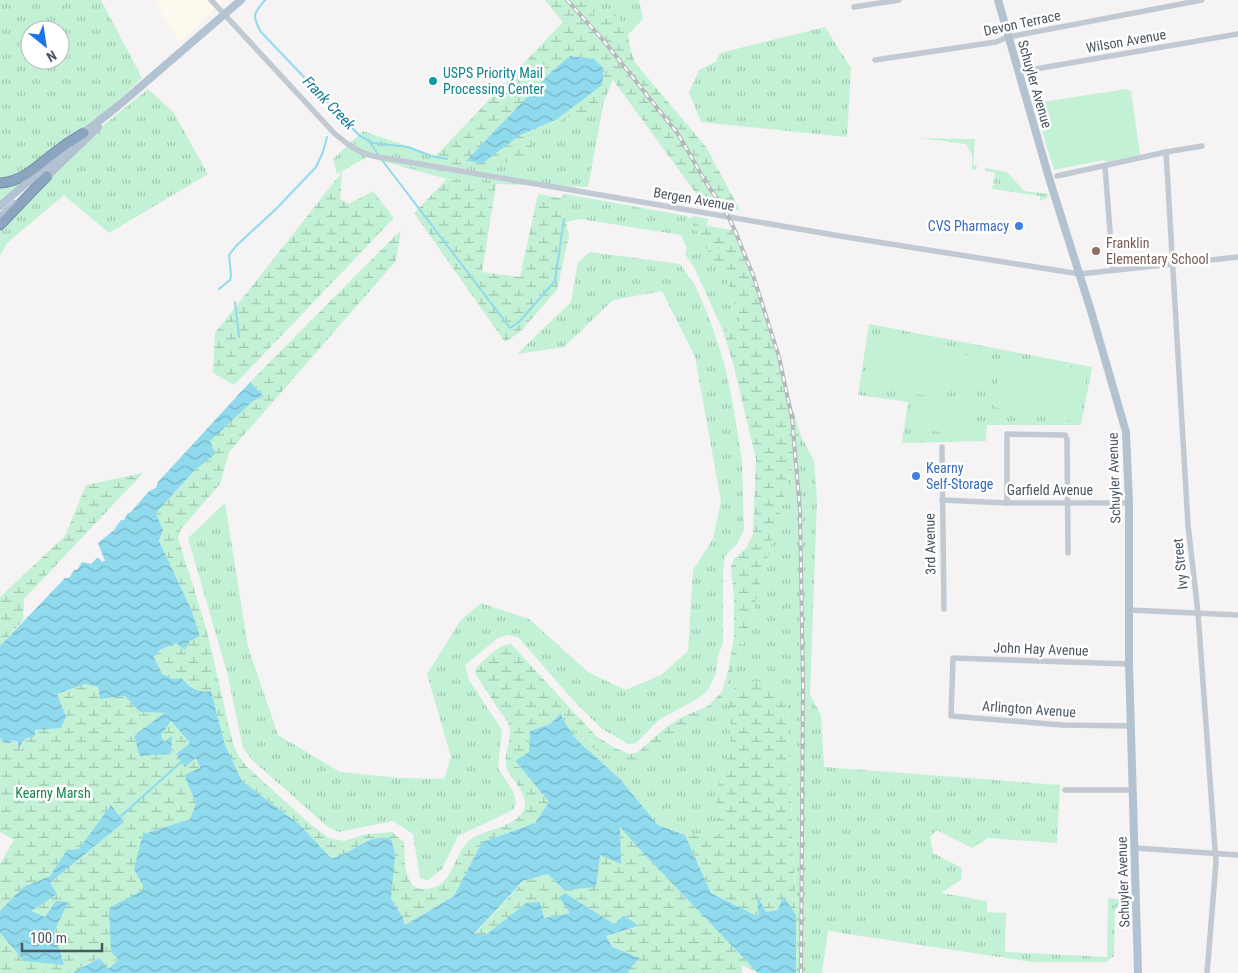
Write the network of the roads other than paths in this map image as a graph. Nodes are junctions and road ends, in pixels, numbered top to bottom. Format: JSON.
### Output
{"nodes":[{"id":1,"x":211,"y":0,"type":"edge"},
{"id":2,"x":241,"y":0,"type":"edge"},
{"id":3,"x":899,"y":0,"type":"edge"},
{"id":4,"x":998,"y":0,"type":"edge"},
{"id":5,"x":1202,"y":0,"type":"edge"},
{"id":6,"x":854,"y":7,"type":"dead end"},
{"id":7,"x":224,"y":15,"type":"junction"},
{"id":8,"x":1238,"y":34,"type":"edge"},
{"id":9,"x":1008,"y":37,"type":"junction"},
{"id":10,"x":875,"y":60,"type":"dead end"},
{"id":11,"x":1018,"y":72,"type":"junction"},
{"id":12,"x":118,"y":106,"type":"junction"},
{"id":13,"x":84,"y":133,"type":"junction"},
{"id":14,"x":1202,"y":146,"type":"dead end"},
{"id":15,"x":1166,"y":152,"type":"junction"},
{"id":16,"x":1105,"y":166,"type":"junction"},
{"id":17,"x":47,"y":176,"type":"junction"},
{"id":18,"x":1057,"y":176,"type":"dead end"},
{"id":19,"x":0,"y":183,"type":"edge"},
{"id":20,"x":0,"y":206,"type":"edge"},
{"id":21,"x":0,"y":217,"type":"edge"},
{"id":22,"x":0,"y":226,"type":"edge"},
{"id":23,"x":1238,"y":257,"type":"edge"},
{"id":24,"x":1172,"y":264,"type":"junction"},
{"id":25,"x":1112,"y":270,"type":"junction"},
{"id":26,"x":1080,"y":274,"type":"junction"},
{"id":27,"x":942,"y":447,"type":"dead end"},
{"id":28,"x":942,"y":500,"type":"junction"},
{"id":29,"x":1007,"y":503,"type":"junction"},
{"id":30,"x":1067,"y":503,"type":"junction"},
{"id":31,"x":1129,"y":503,"type":"junction"},
{"id":32,"x":1068,"y":554,"type":"dead end"},
{"id":33,"x":944,"y":610,"type":"dead end"},
{"id":34,"x":1129,"y":610,"type":"junction"},
{"id":35,"x":1198,"y":613,"type":"junction"},
{"id":36,"x":1238,"y":615,"type":"edge"},
{"id":37,"x":1129,"y":664,"type":"junction"},
{"id":38,"x":953,"y":690,"type":"joint"},
{"id":39,"x":1131,"y":726,"type":"junction"},
{"id":40,"x":1065,"y":790,"type":"dead end"},
{"id":41,"x":1133,"y":790,"type":"junction"},
{"id":42,"x":1135,"y":848,"type":"junction"},
{"id":43,"x":1214,"y":854,"type":"junction"},
{"id":44,"x":1238,"y":855,"type":"edge"},
{"id":45,"x":1138,"y":973,"type":"edge"},
{"id":46,"x":1207,"y":973,"type":"edge"}],
"edges":[{"from":1,"to":7,"type":"street","name":"Bergen Avenue"},
{"from":2,"to":7,"type":"main road"},
{"from":3,"to":6,"type":"street"},
{"from":4,"to":9,"type":"main road","name":"Schuyler Avenue"},
{"from":5,"to":9,"type":"street","name":"Devon Terrace"},
{"from":7,"to":12,"type":"main road"},
{"from":7,"to":26,"type":"street","name":"Bergen Avenue"},
{"from":8,"to":11,"type":"street","name":"Wilson Avenue"},
{"from":9,"to":10,"type":"street","name":"Devon Terrace"},
{"from":9,"to":11,"type":"main road","name":"Schuyler Avenue"},
{"from":11,"to":26,"type":"main road","name":"Schuyler Avenue"},
{"from":12,"to":13,"type":"main road"},
{"from":12,"to":17,"type":"main road"},
{"from":13,"to":19,"type":"highway"},
{"from":13,"to":20,"type":"main road"},
{"from":14,"to":15,"type":"street"},
{"from":15,"to":16,"type":"street"},
{"from":15,"to":24,"type":"street","name":"Ivy Street"},
{"from":16,"to":18,"type":"street"},
{"from":16,"to":25,"type":"street"},
{"from":17,"to":21,"type":"main road"},
{"from":17,"to":22,"type":"highway"},
{"from":23,"to":24,"type":"street","name":"Bergen Avenue"},
{"from":24,"to":25,"type":"street","name":"Bergen Avenue"},
{"from":24,"to":35,"type":"street","name":"Ivy Street"},
{"from":25,"to":26,"type":"street","name":"Bergen Avenue"},
{"from":26,"to":31,"type":"main road","name":"Schuyler Avenue"},
{"from":27,"to":28,"type":"street","name":"3rd Avenue"},
{"from":28,"to":29,"type":"street","name":"Garfield Avenue"},
{"from":28,"to":33,"type":"street","name":"3rd Avenue"},
{"from":29,"to":30,"type":"street","name":"Garfield Avenue"},
{"from":29,"to":30,"type":"street"},
{"from":30,"to":31,"type":"street","name":"Garfield Avenue"},
{"from":30,"to":32,"type":"street"},
{"from":31,"to":34,"type":"main road","name":"Schuyler Avenue"},
{"from":34,"to":35,"type":"street"},
{"from":34,"to":37,"type":"main road","name":"Schuyler Avenue"},
{"from":35,"to":36,"type":"street"},
{"from":35,"to":43,"type":"street","name":"Ivy Street"},
{"from":37,"to":38,"type":"street","name":"John Hay Avenue"},
{"from":37,"to":39,"type":"main road","name":"Schuyler Avenue"},
{"from":38,"to":39,"type":"street","name":"Arlington Avenue"},
{"from":39,"to":41,"type":"main road","name":"Schuyler Avenue"},
{"from":40,"to":41,"type":"street"},
{"from":41,"to":42,"type":"main road","name":"Schuyler Avenue"},
{"from":42,"to":43,"type":"street"},
{"from":42,"to":45,"type":"main road","name":"Schuyler Avenue"},
{"from":43,"to":44,"type":"street"},
{"from":43,"to":46,"type":"street","name":"Ivy Street"}]}
